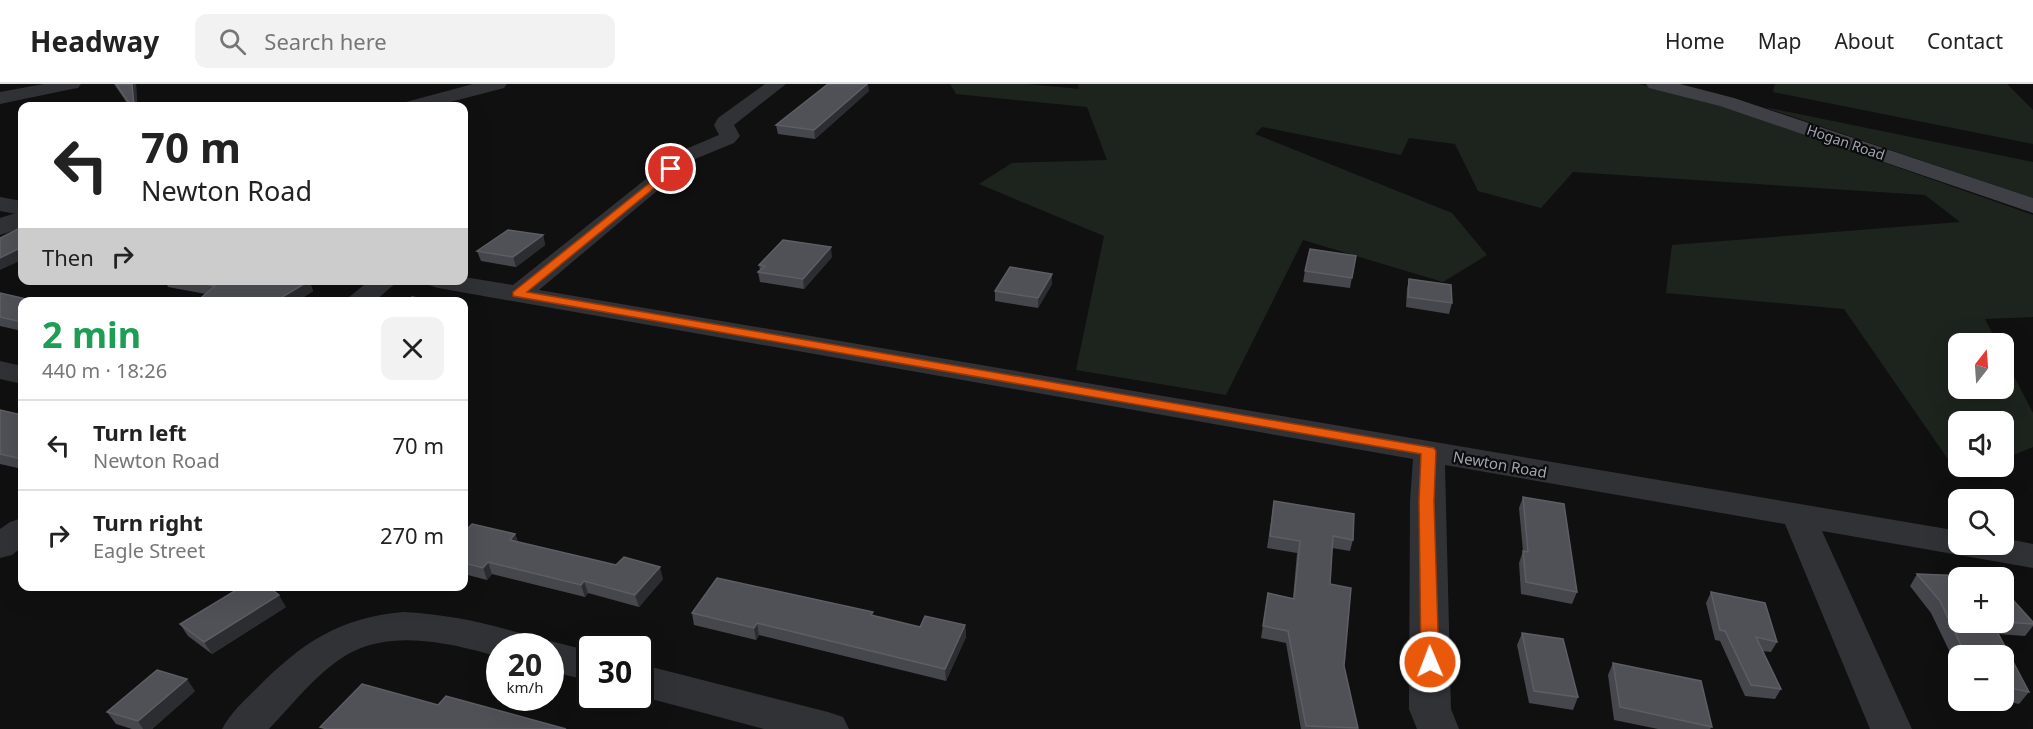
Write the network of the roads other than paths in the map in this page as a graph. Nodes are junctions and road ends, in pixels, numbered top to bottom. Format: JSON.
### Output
{"nodes":[{"id":1,"x":72,"y":84,"type":"edge"},
{"id":2,"x":496,"y":84,"type":"edge"},
{"id":3,"x":777,"y":84,"type":"edge"},
{"id":4,"x":1656,"y":84,"type":"edge"},
{"id":5,"x":0,"y":98,"type":"edge"},
{"id":6,"x":428,"y":102,"type":"edge"},
{"id":7,"x":0,"y":204,"type":"edge"},
{"id":8,"x":2033,"y":206,"type":"edge"},
{"id":9,"x":18,"y":207,"type":"edge"},
{"id":10,"x":18,"y":220,"type":"edge"},
{"id":11,"x":0,"y":227,"type":"edge"},
{"id":12,"x":380,"y":285,"type":"edge"},
{"id":13,"x":467,"y":285,"type":"edge"},
{"id":14,"x":518,"y":294,"type":"junction"},
{"id":15,"x":363,"y":297,"type":"edge"},
{"id":16,"x":0,"y":370,"type":"edge"},
{"id":17,"x":18,"y":374,"type":"edge"},
{"id":18,"x":1429,"y":451,"type":"junction"},
{"id":19,"x":1798,"y":515,"type":"junction"},
{"id":20,"x":18,"y":533,"type":"edge"},
{"id":21,"x":1948,"y":541,"type":"edge"},
{"id":22,"x":0,"y":546,"type":"edge"},
{"id":23,"x":2014,"y":552,"type":"edge"},
{"id":24,"x":2033,"y":555,"type":"edge"},
{"id":25,"x":486,"y":639,"type":"edge"},
{"id":26,"x":654,"y":684,"type":"edge"},
{"id":27,"x":243,"y":729,"type":"edge"},
{"id":28,"x":828,"y":729,"type":"edge"},
{"id":29,"x":1438,"y":729,"type":"edge"},
{"id":30,"x":1891,"y":729,"type":"edge"}],
"edges":[{"from":1,"to":5,"type":"street"},
{"from":2,"to":6,"type":"street"},
{"from":3,"to":14,"type":"street"},
{"from":4,"to":8,"type":"main road","name":"Hogan Road"},
{"from":7,"to":9,"type":"street"},
{"from":10,"to":11,"type":"street"},
{"from":12,"to":15,"type":"street"},
{"from":13,"to":14,"type":"street","name":"Newton Road"},
{"from":14,"to":18,"type":"street","name":"Newton Road"},
{"from":16,"to":17,"type":"street"},
{"from":18,"to":19,"type":"street","name":"Newton Road"},
{"from":18,"to":29,"type":"street"},
{"from":19,"to":21,"type":"street","name":"Newton Road"},
{"from":19,"to":30,"type":"street"},
{"from":20,"to":22,"type":"street"},
{"from":23,"to":24,"type":"street"},
{"from":25,"to":27,"type":"street"},
{"from":26,"to":28,"type":"street"}]}
